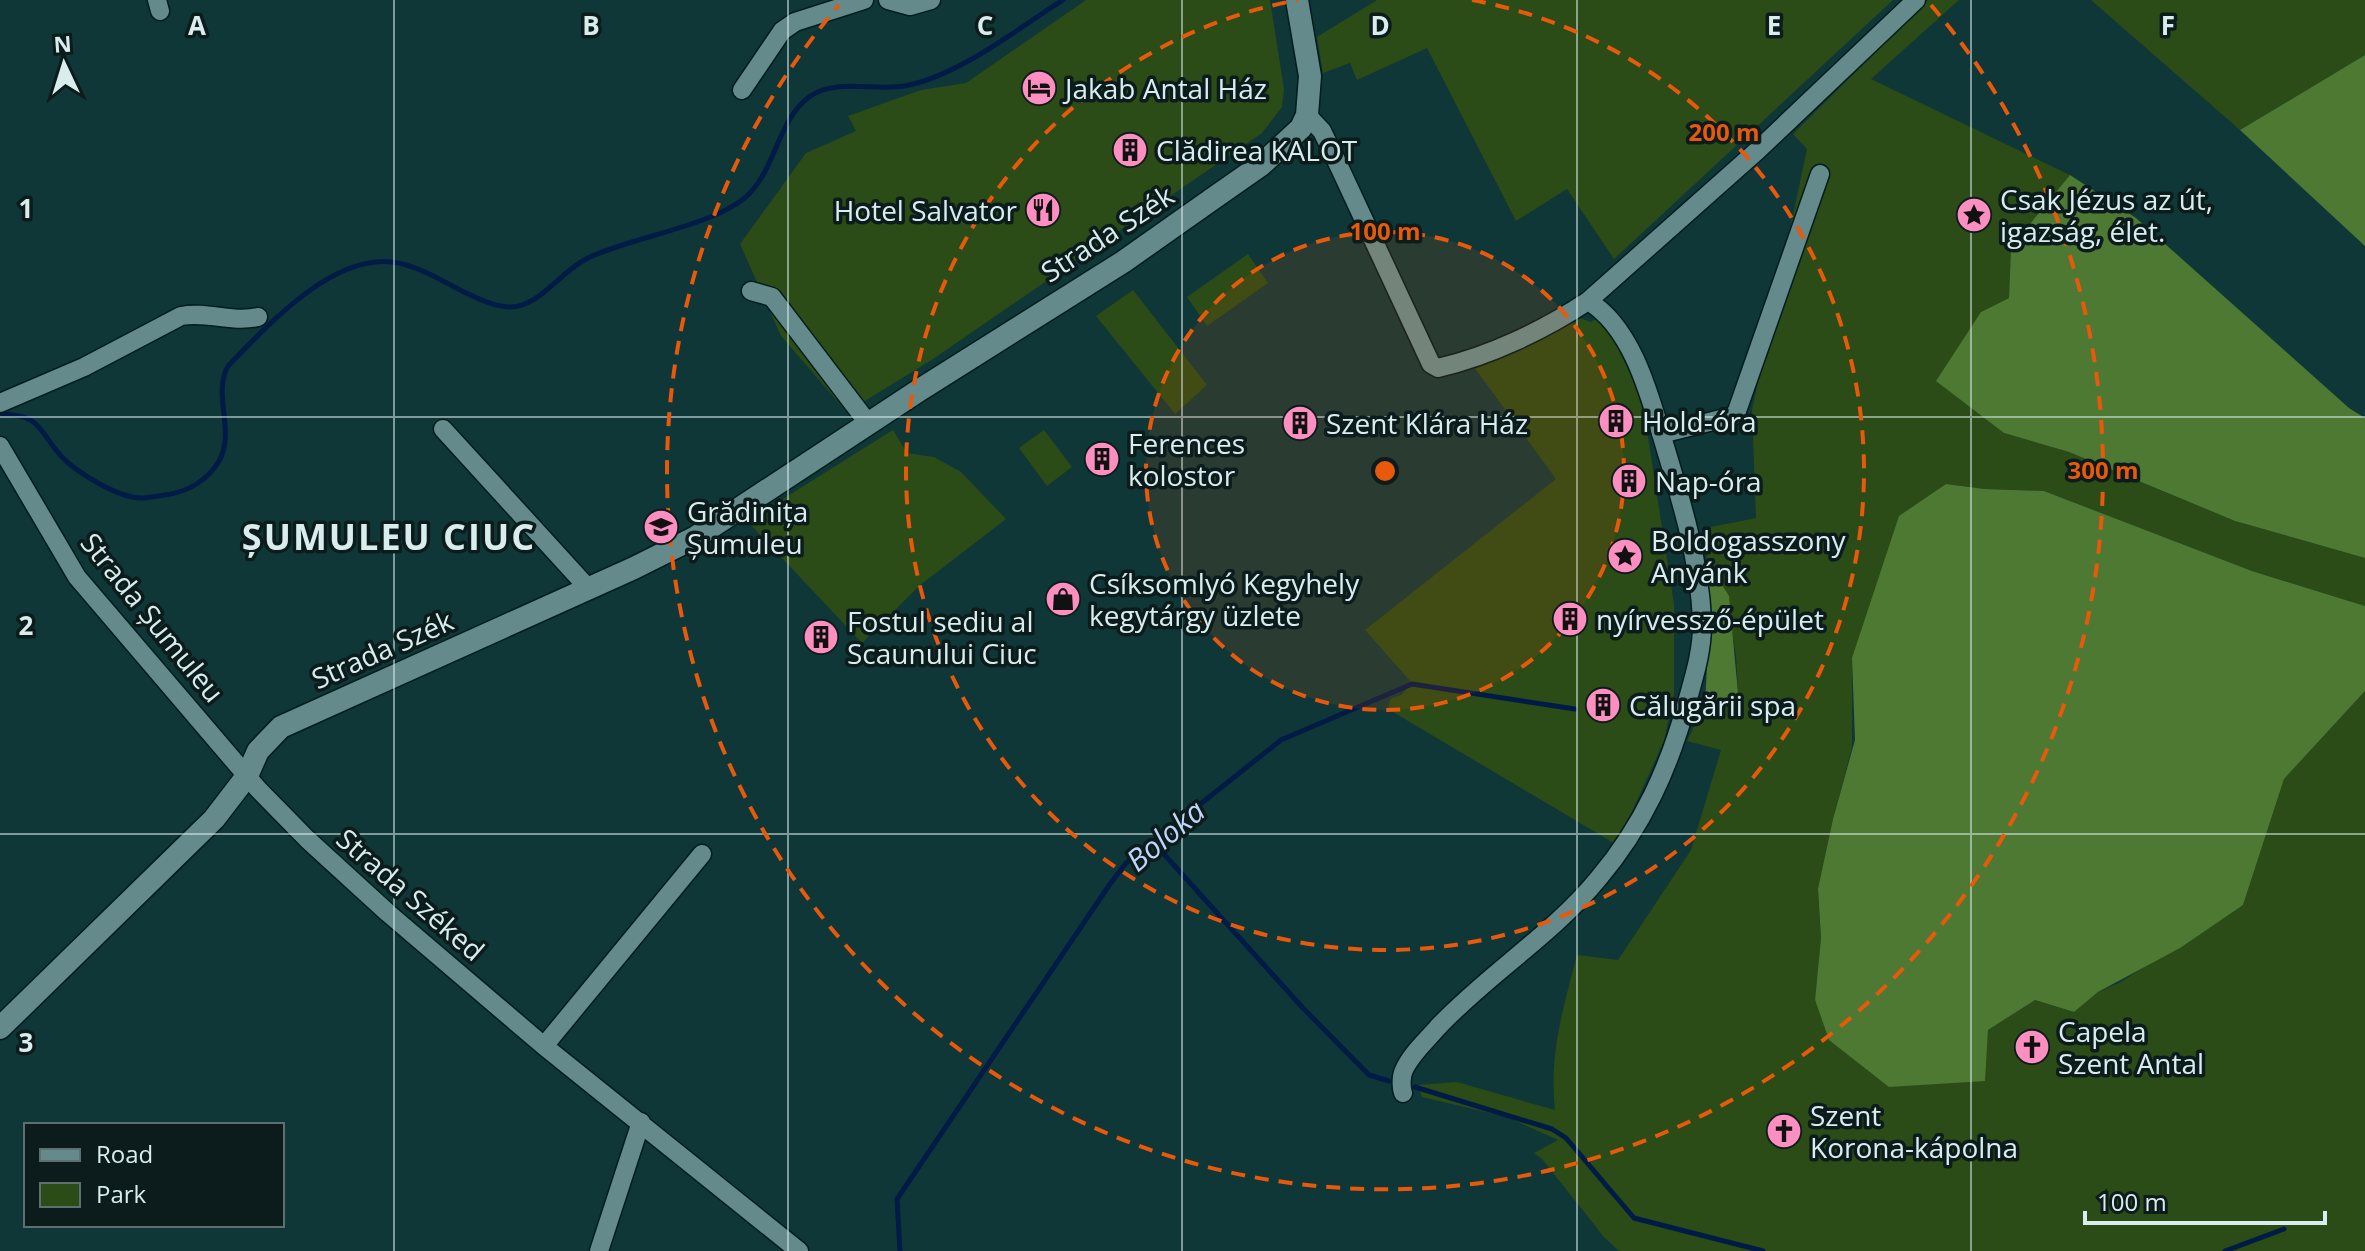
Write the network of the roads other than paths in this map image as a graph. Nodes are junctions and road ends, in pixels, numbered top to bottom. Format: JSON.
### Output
{"nodes":[{"id":1,"x":864,"y":0,"type":"edge"},
{"id":2,"x":888,"y":0,"type":"edge"},
{"id":3,"x":931,"y":0,"type":"edge"},
{"id":4,"x":1297,"y":0,"type":"edge"},
{"id":5,"x":1916,"y":0,"type":"edge"},
{"id":6,"x":742,"y":90,"type":"dead end"},
{"id":7,"x":1307,"y":115,"type":"junction"},
{"id":8,"x":1820,"y":174,"type":"dead end"},
{"id":9,"x":751,"y":291,"type":"dead end"},
{"id":10,"x":1588,"y":301,"type":"junction"},
{"id":11,"x":258,"y":317,"type":"dead end"},
{"id":12,"x":0,"y":403,"type":"edge"},
{"id":13,"x":868,"y":423,"type":"junction"},
{"id":14,"x":443,"y":429,"type":"dead end"},
{"id":15,"x":1661,"y":434,"type":"junction"},
{"id":16,"x":0,"y":446,"type":"edge"},
{"id":17,"x":589,"y":589,"type":"junction"},
{"id":18,"x":247,"y":776,"type":"junction"},
{"id":19,"x":702,"y":854,"type":"dead end"},
{"id":20,"x":0,"y":1028,"type":"edge"},
{"id":21,"x":544,"y":1046,"type":"junction"},
{"id":22,"x":1403,"y":1093,"type":"dead end"},
{"id":23,"x":641,"y":1122,"type":"junction"},
{"id":24,"x":599,"y":1251,"type":"edge"},
{"id":25,"x":799,"y":1251,"type":"edge"}],
"edges":[{"from":1,"to":6,"type":"street"},
{"from":2,"to":3,"type":"street"},
{"from":4,"to":7,"type":"street"},
{"from":5,"to":10,"type":"street"},
{"from":7,"to":10,"type":"street"},
{"from":7,"to":13,"type":"street","name":"Strada Szék"},
{"from":8,"to":15,"type":"street"},
{"from":9,"to":13,"type":"street"},
{"from":10,"to":15,"type":"street"},
{"from":11,"to":12,"type":"street"},
{"from":13,"to":17,"type":"street","name":"Strada Szék"},
{"from":14,"to":17,"type":"street"},
{"from":15,"to":22,"type":"street"},
{"from":16,"to":18,"type":"street","name":"Strada Șumuleu"},
{"from":17,"to":18,"type":"street","name":"Strada Szék"},
{"from":18,"to":20,"type":"street","name":"Strada Szék"},
{"from":18,"to":21,"type":"street","name":"Strada Széked"},
{"from":19,"to":21,"type":"street"},
{"from":21,"to":23,"type":"street","name":"Strada Széked"},
{"from":23,"to":24,"type":"street"},
{"from":23,"to":25,"type":"street","name":"Strada Széked"}]}
